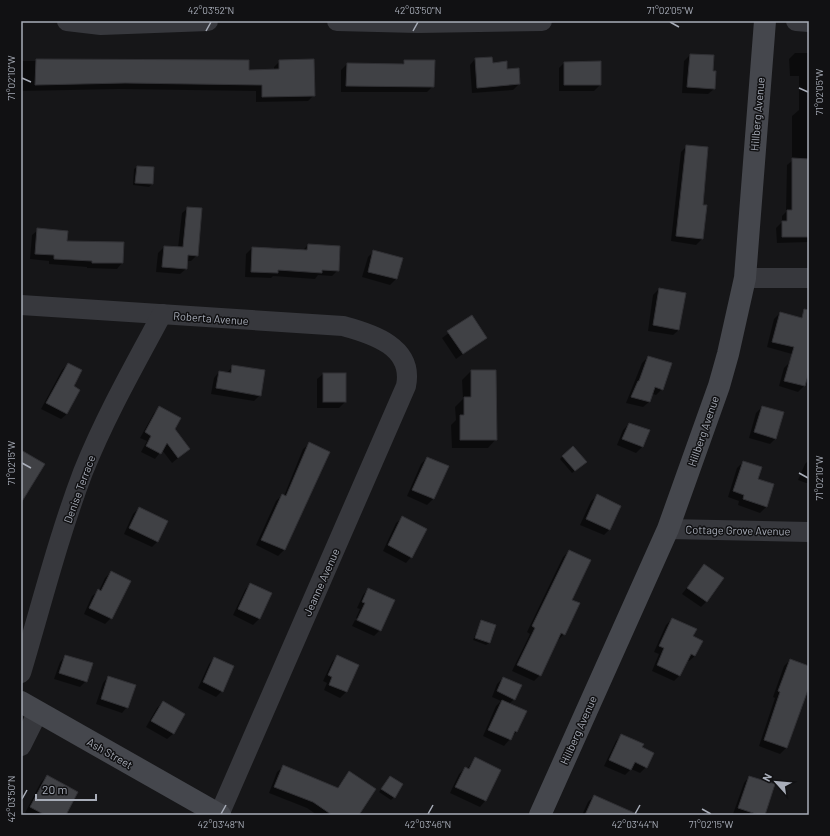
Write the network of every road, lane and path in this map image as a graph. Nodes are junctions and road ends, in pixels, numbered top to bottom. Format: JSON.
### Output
{"nodes":[{"id":1,"x":67,"y":21,"type":"edge"},
{"id":2,"x":208,"y":21,"type":"edge"},
{"id":3,"x":336,"y":21,"type":"edge"},
{"id":4,"x":542,"y":21,"type":"edge"},
{"id":5,"x":765,"y":21,"type":"edge"},
{"id":6,"x":796,"y":21,"type":"edge"},
{"id":7,"x":809,"y":22,"type":"edge"},
{"id":8,"x":745,"y":278,"type":"junction"},
{"id":9,"x":809,"y":278,"type":"edge"},
{"id":10,"x":21,"y":305,"type":"edge"},
{"id":11,"x":162,"y":314,"type":"junction"},
{"id":12,"x":395,"y":350,"type":"joint"},
{"id":13,"x":668,"y":529,"type":"junction"},
{"id":14,"x":809,"y":532,"type":"edge"},
{"id":15,"x":21,"y":673,"type":"edge"},
{"id":16,"x":30,"y":707,"type":"edge"},
{"id":17,"x":21,"y":746,"type":"edge"},
{"id":18,"x":219,"y":815,"type":"edge"},
{"id":19,"x":540,"y":815,"type":"edge"}],
"edges":[{"from":1,"to":2,"type":"street"},
{"from":3,"to":4,"type":"street"},
{"from":5,"to":8,"type":"street","name":"Hillberg Avenue"},
{"from":6,"to":7,"type":"street"},
{"from":8,"to":9,"type":"street"},
{"from":8,"to":13,"type":"street","name":"Hillberg Avenue"},
{"from":10,"to":11,"type":"street","name":"Roberta Avenue"},
{"from":11,"to":12,"type":"street","name":"Roberta Avenue"},
{"from":11,"to":15,"type":"street","name":"Denise Terrace"},
{"from":12,"to":18,"type":"street","name":"Jeanne Avenue"},
{"from":13,"to":14,"type":"street","name":"Cottage Grove Avenue"},
{"from":13,"to":19,"type":"street","name":"Hillberg Avenue"},
{"from":16,"to":17,"type":"street"},
{"from":16,"to":18,"type":"street","name":"Ash Street"}]}
